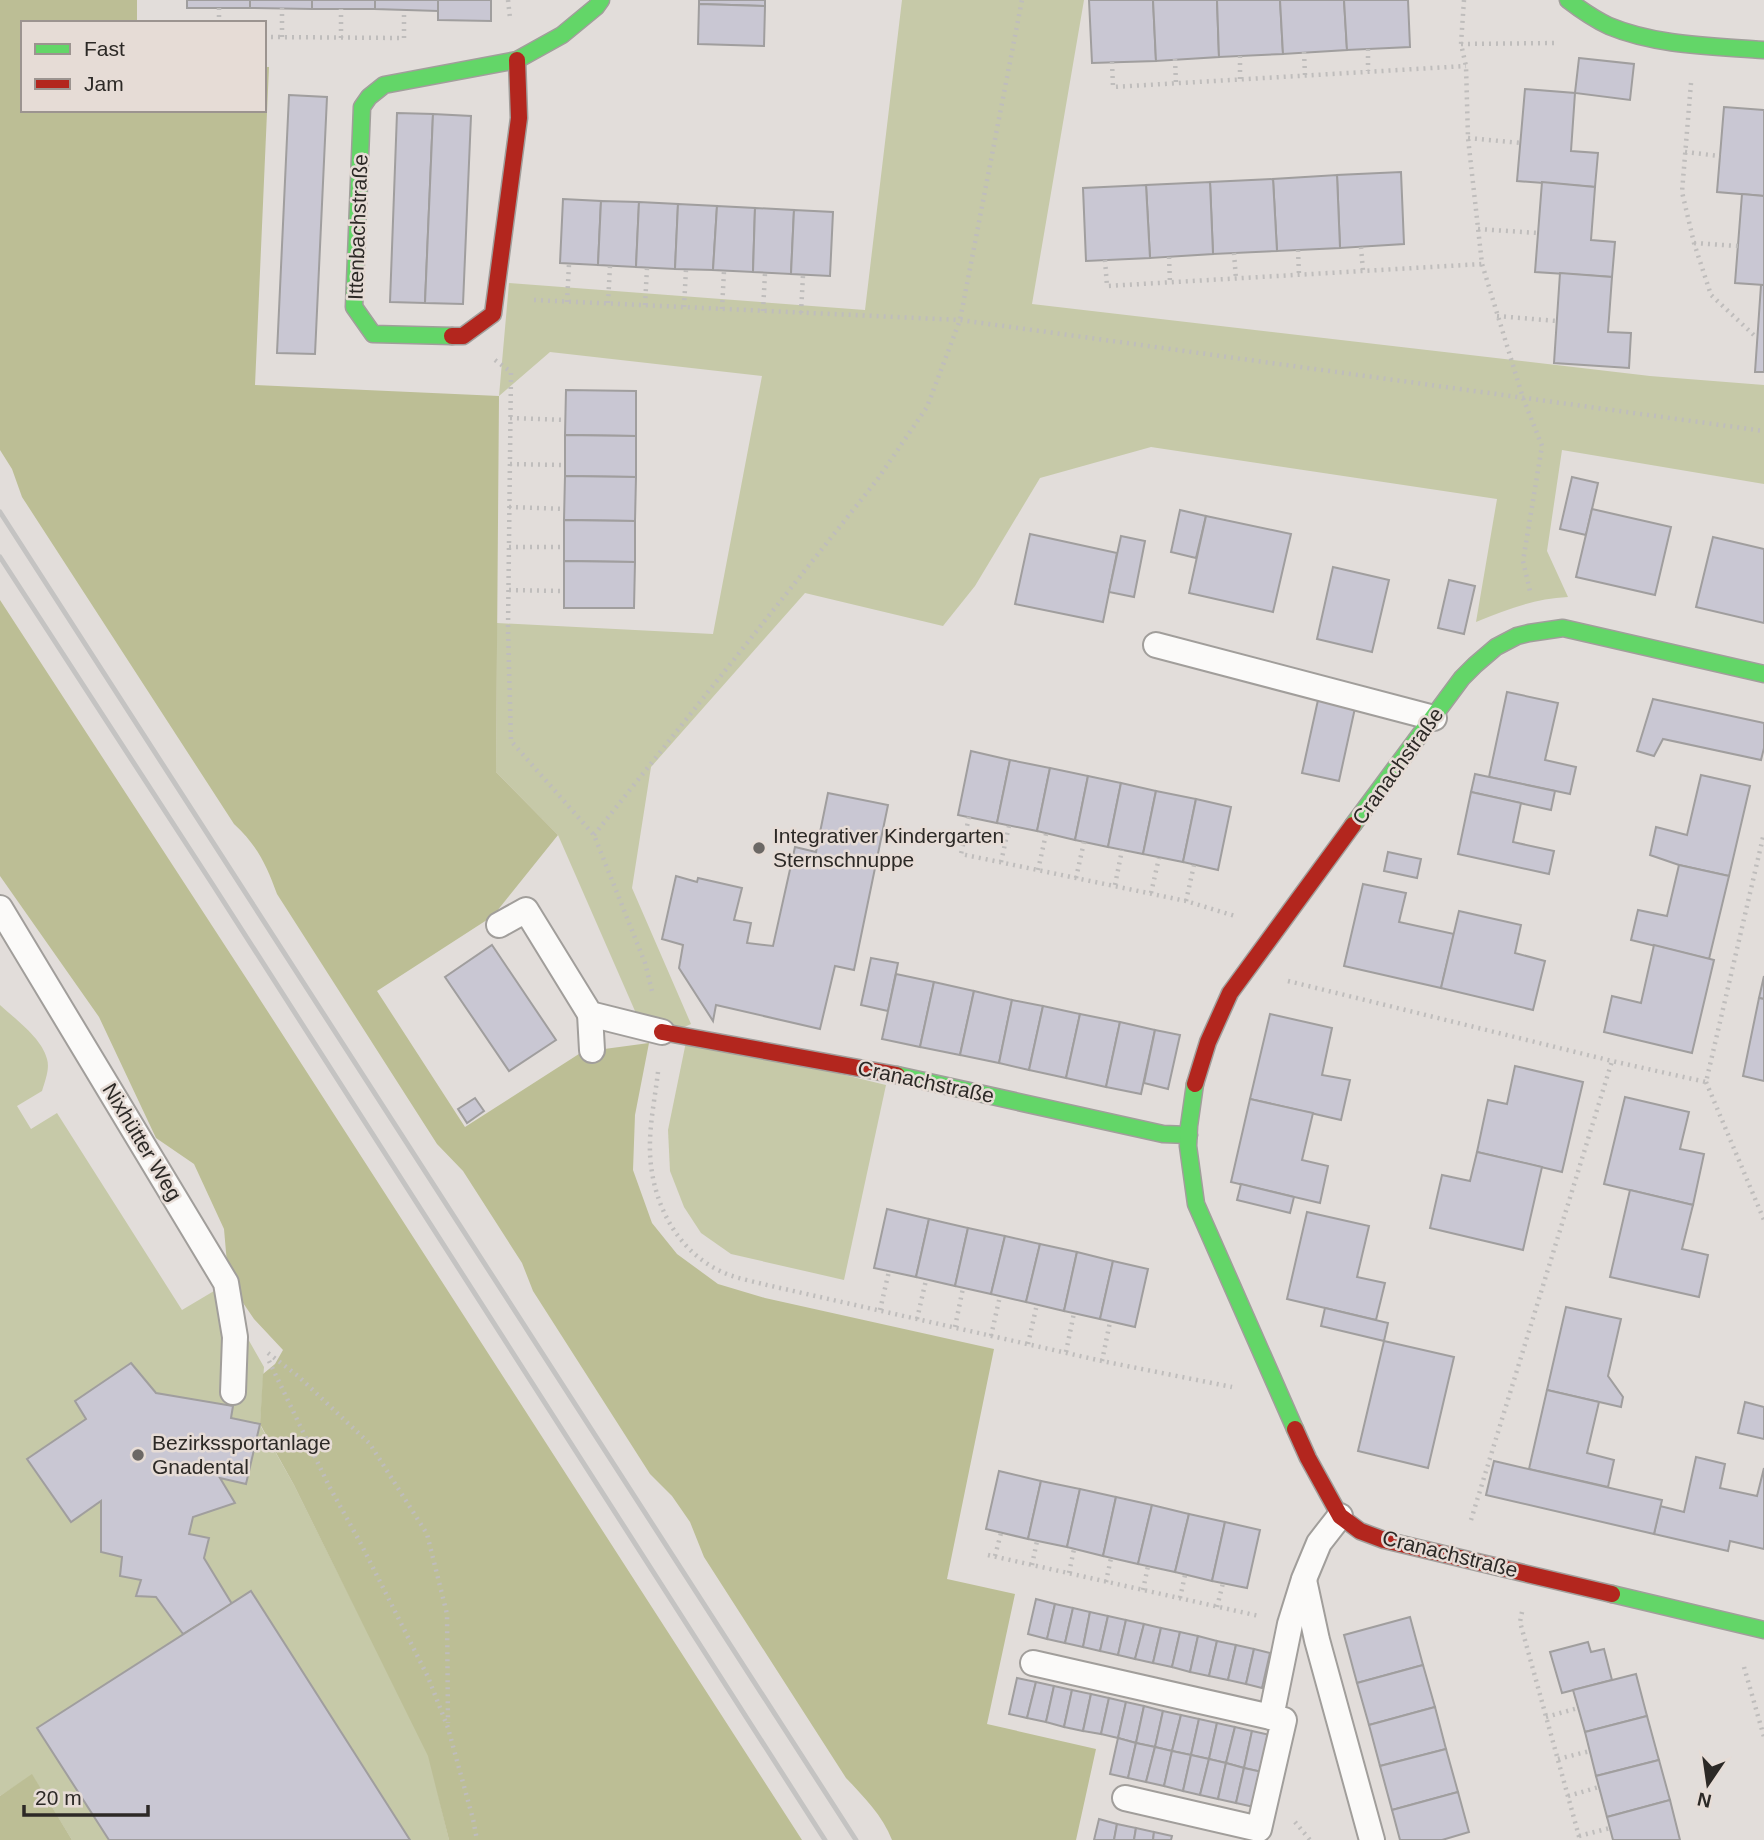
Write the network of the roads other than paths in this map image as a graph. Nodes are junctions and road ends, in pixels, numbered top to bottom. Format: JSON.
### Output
{"nodes":[{"id":1,"x":601,"y":0,"type":"edge"},
{"id":2,"x":1568,"y":0,"type":"edge"},
{"id":3,"x":1764,"y":50,"type":"edge"},
{"id":4,"x":517,"y":60,"type":"junction"},
{"id":5,"x":1156,"y":645,"type":"dead end"},
{"id":6,"x":1764,"y":674,"type":"edge"},
{"id":7,"x":1434,"y":718,"type":"junction"},
{"id":8,"x":0,"y":908,"type":"edge"},
{"id":9,"x":499,"y":925,"type":"dead end"},
{"id":10,"x":590,"y":1014,"type":"junction"},
{"id":11,"x":662,"y":1032,"type":"joint"},
{"id":12,"x":592,"y":1050,"type":"dead end"},
{"id":13,"x":1189,"y":1135,"type":"junction"},
{"id":14,"x":233,"y":1392,"type":"dead end"},
{"id":15,"x":1340,"y":1516,"type":"junction"},
{"id":16,"x":1304,"y":1579,"type":"junction"},
{"id":17,"x":1764,"y":1630,"type":"edge"},
{"id":18,"x":1033,"y":1663,"type":"dead end"},
{"id":19,"x":1271,"y":1717,"type":"junction"},
{"id":20,"x":1125,"y":1798,"type":"dead end"},
{"id":21,"x":1372,"y":1840,"type":"edge"}],
"edges":[{"from":1,"to":4,"type":"street","name":"Ittenbachstraße"},
{"from":2,"to":3,"type":"street"},
{"from":4,"to":4,"type":"street","name":"Ittenbachstraße"},
{"from":5,"to":7,"type":"lane"},
{"from":6,"to":7,"type":"street","name":"Cranachstraße"},
{"from":7,"to":13,"type":"street","name":"Cranachstraße"},
{"from":8,"to":14,"type":"lane","name":"Nixhütter Weg"},
{"from":9,"to":10,"type":"lane"},
{"from":10,"to":11,"type":"lane"},
{"from":10,"to":12,"type":"lane"},
{"from":11,"to":13,"type":"street","name":"Cranachstraße"},
{"from":13,"to":15,"type":"street","name":"Cranachstraße"},
{"from":15,"to":16,"type":"lane"},
{"from":15,"to":17,"type":"street","name":"Cranachstraße"},
{"from":16,"to":19,"type":"lane"},
{"from":16,"to":21,"type":"lane"},
{"from":18,"to":19,"type":"lane"},
{"from":19,"to":20,"type":"lane"}]}
